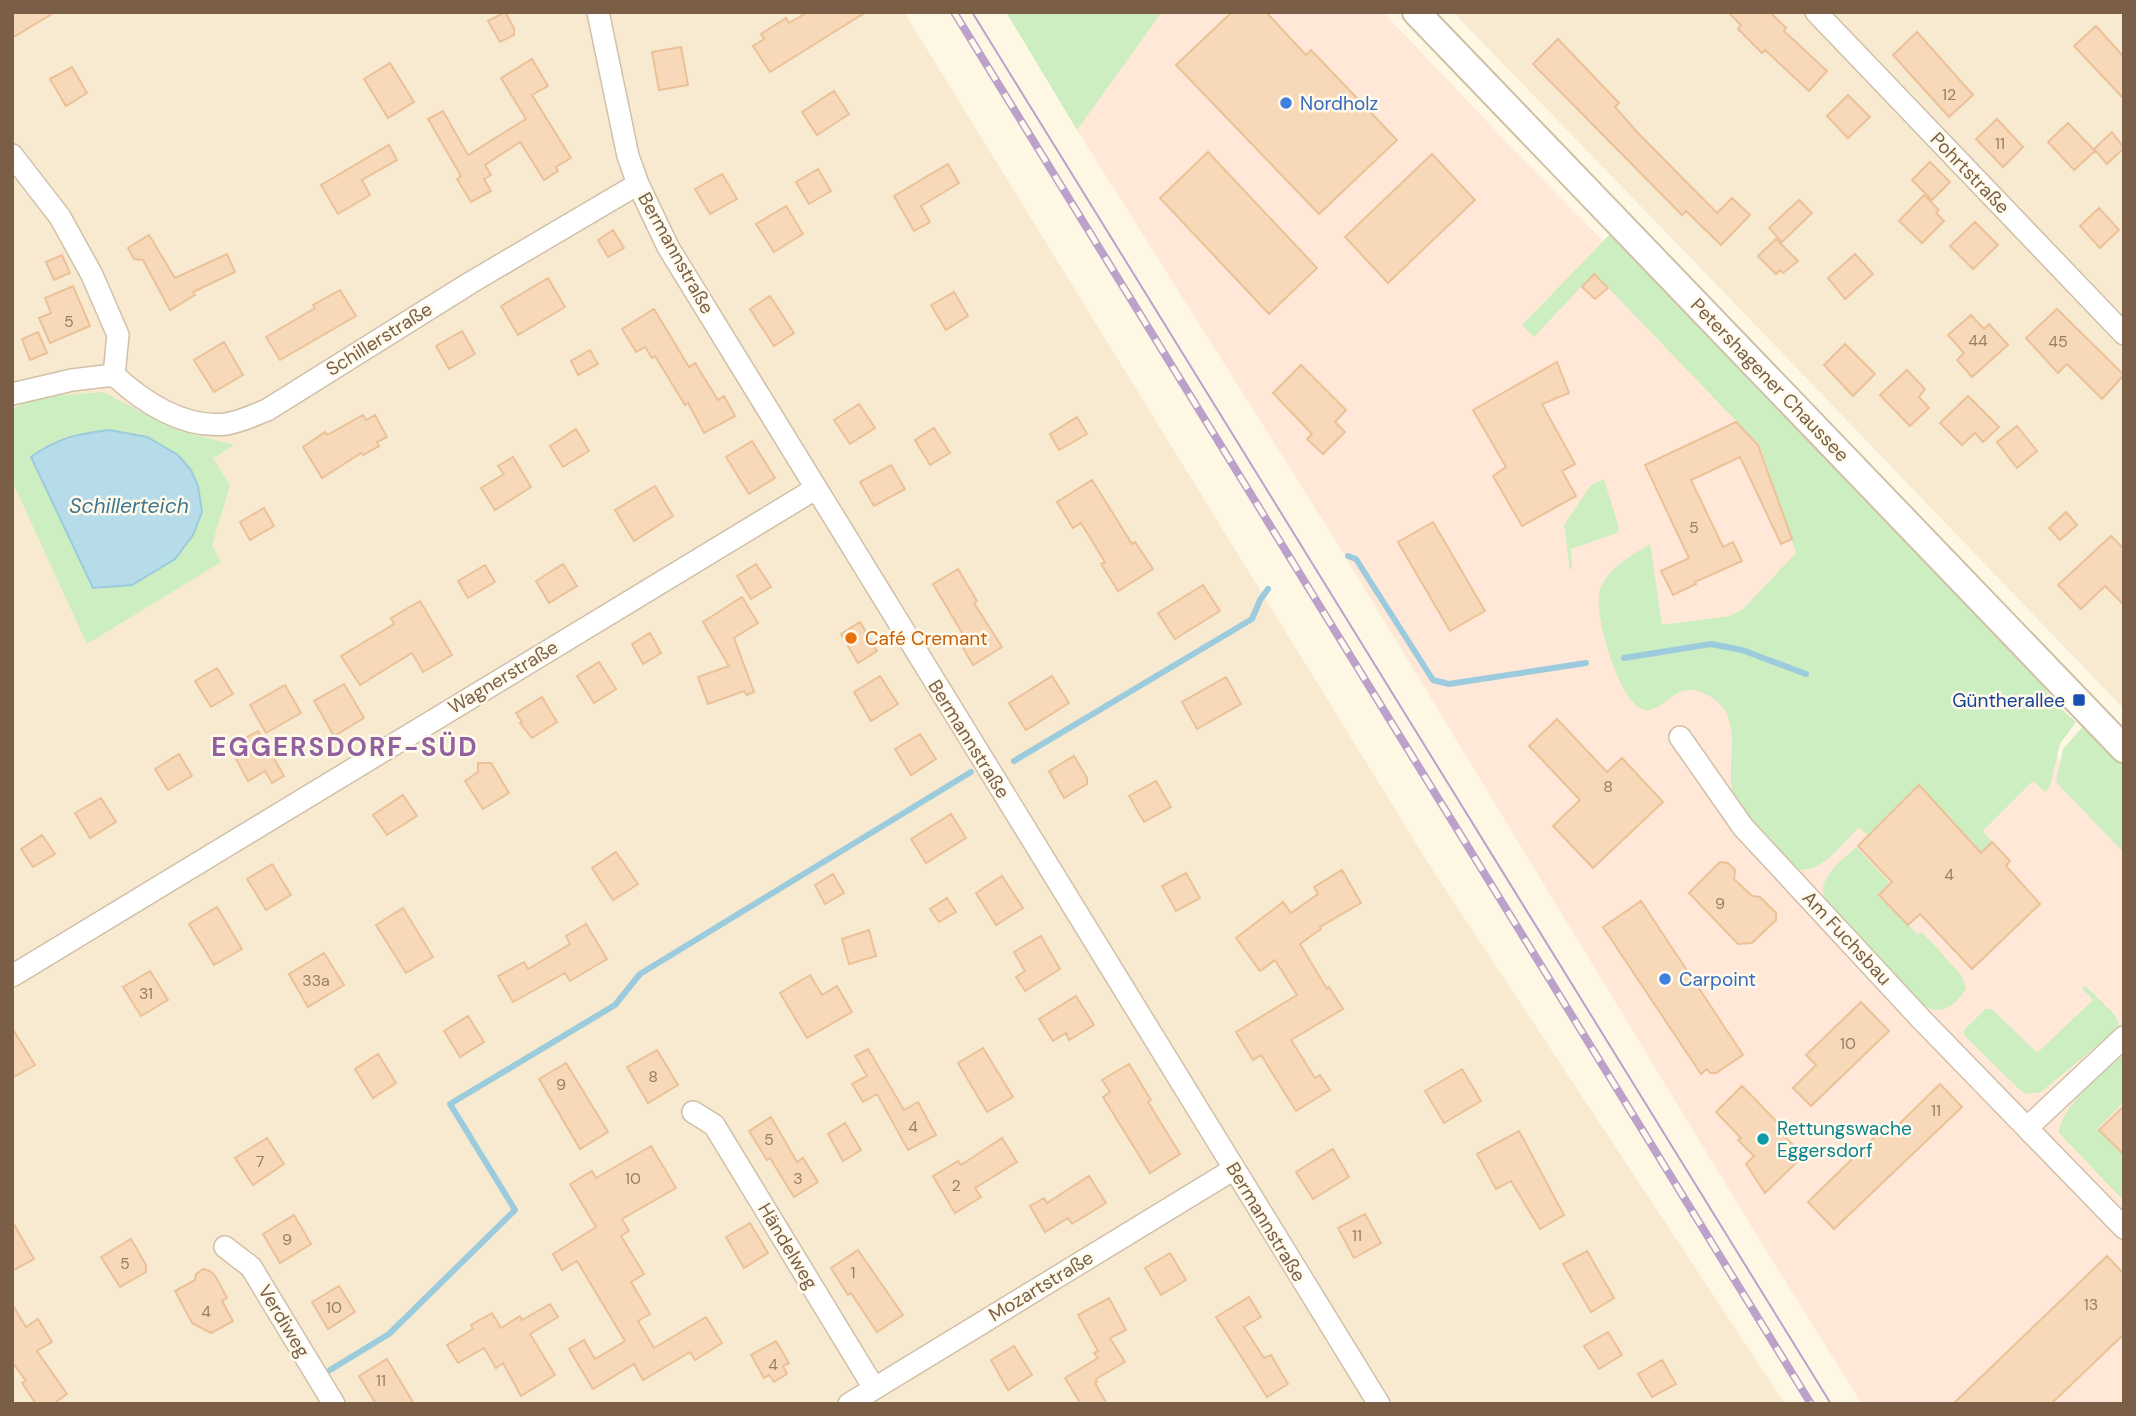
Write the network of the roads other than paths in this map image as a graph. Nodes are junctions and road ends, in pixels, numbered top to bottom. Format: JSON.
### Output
{"nodes":[{"id":1,"x":598,"y":12,"type":"edge"},
{"id":2,"x":1416,"y":12,"type":"edge"},
{"id":3,"x":1816,"y":12,"type":"edge"},
{"id":4,"x":15,"y":159,"type":"edge"},
{"id":5,"x":638,"y":184,"type":"junction"},
{"id":6,"x":2124,"y":334,"type":"edge"},
{"id":7,"x":114,"y":375,"type":"junction"},
{"id":8,"x":12,"y":394,"type":"edge"},
{"id":9,"x":815,"y":489,"type":"junction"},
{"id":10,"x":1680,"y":737,"type":"dead end"},
{"id":11,"x":2124,"y":749,"type":"edge"},
{"id":12,"x":12,"y":976,"type":"edge"},
{"id":13,"x":2124,"y":1037,"type":"edge"},
{"id":14,"x":693,"y":1112,"type":"dead end"},
{"id":15,"x":2028,"y":1127,"type":"junction"},
{"id":16,"x":1234,"y":1169,"type":"junction"},
{"id":17,"x":2124,"y":1228,"type":"edge"},
{"id":18,"x":225,"y":1247,"type":"dead end"},
{"id":19,"x":874,"y":1388,"type":"junction"},
{"id":20,"x":334,"y":1404,"type":"edge"},
{"id":21,"x":849,"y":1404,"type":"edge"},
{"id":22,"x":1378,"y":1404,"type":"edge"}],
"edges":[{"from":1,"to":5,"type":"street","name":"Bermannstraße"},
{"from":2,"to":11,"type":"street","name":"Petershagener Chaussee"},
{"from":3,"to":6,"type":"street","name":"Pohrtstraße"},
{"from":4,"to":7,"type":"street"},
{"from":5,"to":7,"type":"street","name":"Schillerstraße"},
{"from":5,"to":9,"type":"street","name":"Bermannstraße"},
{"from":7,"to":8,"type":"street"},
{"from":9,"to":12,"type":"street","name":"Wagnerstraße"},
{"from":9,"to":16,"type":"street","name":"Bermannstraße"},
{"from":10,"to":15,"type":"street","name":"Am Fuchsbau"},
{"from":13,"to":15,"type":"street"},
{"from":14,"to":19,"type":"street","name":"Händelweg"},
{"from":15,"to":17,"type":"street","name":"Am Fuchsbau"},
{"from":16,"to":19,"type":"street","name":"Mozartstraße"},
{"from":16,"to":22,"type":"street","name":"Bermannstraße"},
{"from":18,"to":20,"type":"street","name":"Verdiweg"},
{"from":19,"to":21,"type":"street","name":"Mozartstraße"}]}
